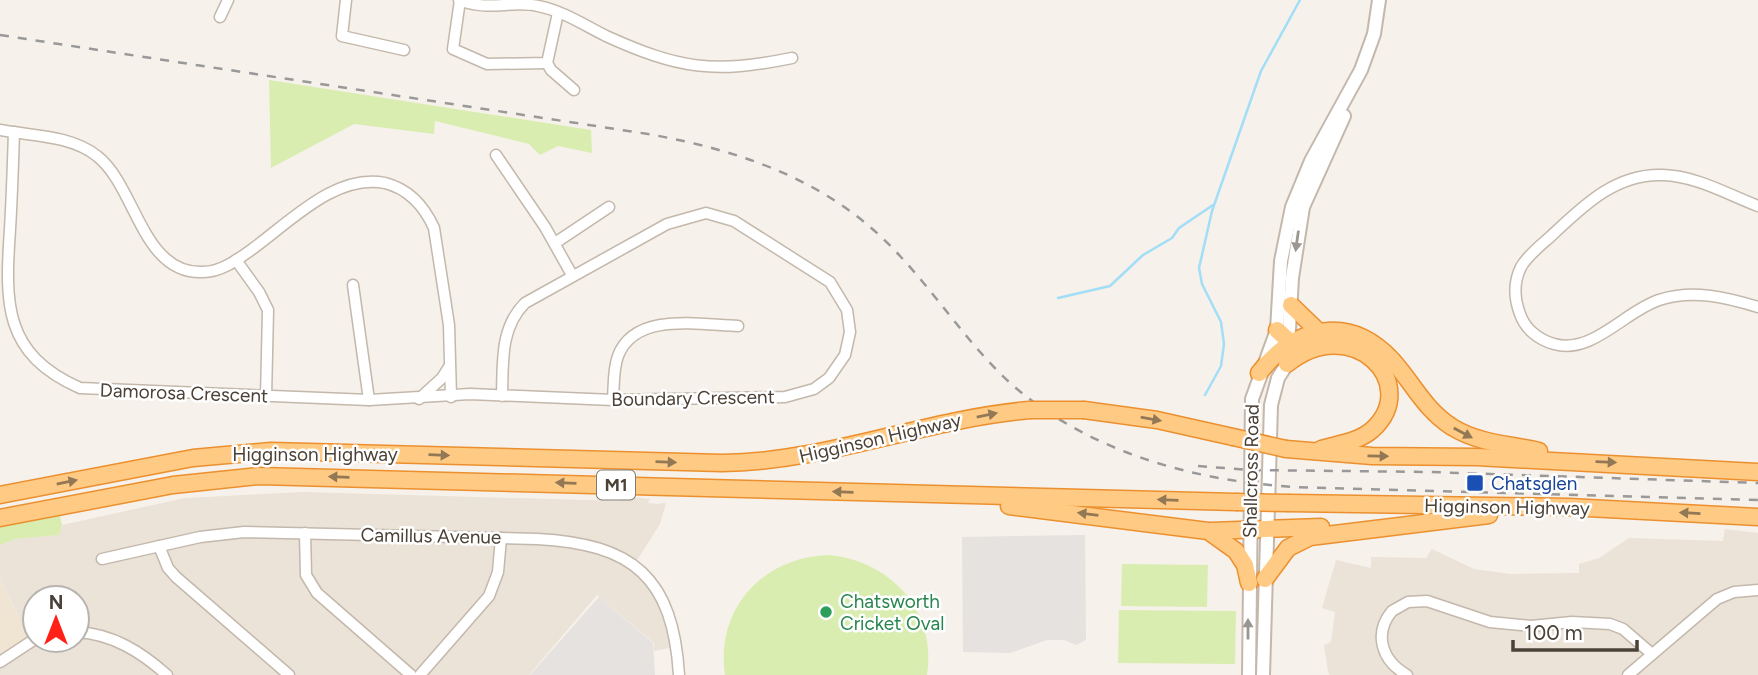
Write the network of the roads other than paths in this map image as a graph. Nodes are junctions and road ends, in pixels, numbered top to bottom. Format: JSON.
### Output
{"nodes":[{"id":1,"x":228,"y":0,"type":"edge"},
{"id":2,"x":346,"y":0,"type":"edge"},
{"id":3,"x":459,"y":0,"type":"edge"},
{"id":4,"x":1379,"y":0,"type":"edge"},
{"id":5,"x":490,"y":4,"type":"edge"},
{"id":6,"x":558,"y":13,"type":"junction"},
{"id":7,"x":220,"y":17,"type":"dead end"},
{"id":8,"x":404,"y":50,"type":"dead end"},
{"id":9,"x":792,"y":58,"type":"dead end"},
{"id":10,"x":547,"y":63,"type":"junction"},
{"id":11,"x":1354,"y":86,"type":"junction"},
{"id":12,"x":574,"y":90,"type":"dead end"},
{"id":13,"x":0,"y":130,"type":"edge"},
{"id":14,"x":14,"y":132,"type":"junction"},
{"id":15,"x":496,"y":155,"type":"dead end"},
{"id":16,"x":609,"y":206,"type":"dead end"},
{"id":17,"x":1758,"y":206,"type":"edge"},
{"id":18,"x":555,"y":243,"type":"junction"},
{"id":19,"x":236,"y":260,"type":"junction"},
{"id":20,"x":572,"y":275,"type":"junction"},
{"id":21,"x":353,"y":285,"type":"dead end"},
{"id":22,"x":1291,"y":305,"type":"junction"},
{"id":23,"x":1758,"y":307,"type":"edge"},
{"id":24,"x":738,"y":326,"type":"dead end"},
{"id":25,"x":1277,"y":330,"type":"junction"},
{"id":26,"x":1319,"y":339,"type":"junction"},
{"id":27,"x":1290,"y":342,"type":"junction"},
{"id":28,"x":1287,"y":365,"type":"junction"},
{"id":29,"x":449,"y":366,"type":"junction"},
{"id":30,"x":1259,"y":373,"type":"junction"},
{"id":31,"x":502,"y":396,"type":"junction"},
{"id":32,"x":266,"y":397,"type":"junction"},
{"id":33,"x":451,"y":397,"type":"junction"},
{"id":34,"x":369,"y":400,"type":"junction"},
{"id":35,"x":418,"y":400,"type":"junction"},
{"id":36,"x":613,"y":400,"type":"junction"},
{"id":37,"x":1312,"y":452,"type":"junction"},
{"id":38,"x":1579,"y":461,"type":"junction"},
{"id":39,"x":1758,"y":472,"type":"edge"},
{"id":40,"x":873,"y":492,"type":"junction"},
{"id":41,"x":0,"y":495,"type":"edge"},
{"id":42,"x":1569,"y":507,"type":"junction"},
{"id":43,"x":1758,"y":517,"type":"edge"},
{"id":44,"x":0,"y":518,"type":"edge"},
{"id":45,"x":1410,"y":523,"type":"junction"},
{"id":46,"x":1209,"y":531,"type":"junction"},
{"id":47,"x":1266,"y":531,"type":"junction"},
{"id":48,"x":1250,"y":532,"type":"junction"},
{"id":49,"x":305,"y":533,"type":"junction"},
{"id":50,"x":501,"y":538,"type":"junction"},
{"id":51,"x":159,"y":546,"type":"junction"},
{"id":52,"x":102,"y":559,"type":"dead end"},
{"id":53,"x":1257,"y":581,"type":"junction"},
{"id":54,"x":1758,"y":590,"type":"edge"},
{"id":55,"x":91,"y":634,"type":"edge"},
{"id":56,"x":21,"y":648,"type":"edge"},
{"id":57,"x":1264,"y":653,"type":"junction"},
{"id":58,"x":1652,"y":654,"type":"junction"},
{"id":59,"x":1248,"y":659,"type":"junction"},
{"id":60,"x":0,"y":662,"type":"edge"},
{"id":61,"x":167,"y":675,"type":"edge"},
{"id":62,"x":289,"y":675,"type":"edge"},
{"id":63,"x":411,"y":675,"type":"edge"},
{"id":64,"x":419,"y":675,"type":"edge"},
{"id":65,"x":679,"y":675,"type":"edge"},
{"id":66,"x":1238,"y":675,"type":"edge"},
{"id":67,"x":1249,"y":675,"type":"edge"},
{"id":68,"x":1263,"y":675,"type":"edge"},
{"id":69,"x":1270,"y":675,"type":"edge"},
{"id":70,"x":1407,"y":675,"type":"edge"},
{"id":71,"x":1629,"y":675,"type":"edge"}],
"edges":[{"from":1,"to":7,"type":"street"},
{"from":2,"to":8,"type":"street"},
{"from":3,"to":5,"type":"street"},
{"from":3,"to":10,"type":"street"},
{"from":4,"to":11,"type":"street","name":"Shallcross Road"},
{"from":5,"to":6,"type":"street"},
{"from":6,"to":9,"type":"street"},
{"from":6,"to":10,"type":"street"},
{"from":10,"to":12,"type":"street"},
{"from":11,"to":22,"type":"street","name":"Shallcross Road","one_way":true},
{"from":11,"to":25,"type":"street","name":"Shallcross Road"},
{"from":13,"to":14,"type":"street"},
{"from":14,"to":19,"type":"street"},
{"from":14,"to":32,"type":"street","name":"Damorosa Crescent"},
{"from":15,"to":18,"type":"street"},
{"from":16,"to":18,"type":"street"},
{"from":17,"to":23,"type":"street"},
{"from":18,"to":20,"type":"street"},
{"from":19,"to":29,"type":"street"},
{"from":19,"to":32,"type":"street"},
{"from":20,"to":31,"type":"street","name":"Boundary Crescent"},
{"from":20,"to":36,"type":"street","name":"Boundary Crescent"},
{"from":21,"to":34,"type":"street"},
{"from":22,"to":26,"type":"highway"},
{"from":22,"to":27,"type":"street","name":"Shallcross Road"},
{"from":24,"to":36,"type":"street"},
{"from":25,"to":27,"type":"highway"},
{"from":25,"to":30,"type":"street","name":"Shallcross Road"},
{"from":26,"to":27,"type":"highway"},
{"from":26,"to":28,"type":"highway"},
{"from":26,"to":37,"type":"highway"},
{"from":26,"to":38,"type":"highway","one_way":true},
{"from":27,"to":28,"type":"street","name":"Shallcross Road"},
{"from":27,"to":30,"type":"highway"},
{"from":28,"to":47,"type":"street","name":"Shallcross Road"},
{"from":29,"to":33,"type":"street"},
{"from":29,"to":35,"type":"street"},
{"from":30,"to":48,"type":"street","name":"Shallcross Road"},
{"from":31,"to":33,"type":"street","name":"Damorosa Crescent"},
{"from":31,"to":36,"type":"street","name":"Boundary Crescent"},
{"from":32,"to":34,"type":"street","name":"Damorosa Crescent"},
{"from":33,"to":35,"type":"street","name":"Damorosa Crescent"},
{"from":34,"to":35,"type":"street","name":"Damorosa Crescent"},
{"from":37,"to":38,"type":"highway","name":"Higginson Highway","number":"M1","one_way":true},
{"from":41,"to":37,"type":"highway","name":"Higginson Highway","number":"M1","one_way":true,"bridge":true},
{"from":38,"to":39,"type":"highway","name":"Higginson Highway","number":"M1","one_way":true},
{"from":42,"to":40,"type":"highway","name":"Higginson Highway","number":"M1","one_way":true,"bridge":true},
{"from":40,"to":44,"type":"highway","name":"Higginson Highway","number":"M1","one_way":true},
{"from":46,"to":40,"type":"highway","one_way":true},
{"from":43,"to":42,"type":"highway","name":"Higginson Highway","number":"M1","one_way":true},
{"from":42,"to":45,"type":"highway"},
{"from":45,"to":47,"type":"highway"},
{"from":45,"to":53,"type":"highway"},
{"from":46,"to":48,"type":"highway"},
{"from":46,"to":53,"type":"highway"},
{"from":47,"to":48,"type":"highway"},
{"from":47,"to":53,"type":"street","name":"Shallcross Road"},
{"from":48,"to":53,"type":"street","name":"Shallcross Road"},
{"from":49,"to":50,"type":"street","name":"Camillus Avenue"},
{"from":49,"to":51,"type":"street","name":"Camillus Avenue"},
{"from":49,"to":63,"type":"street"},
{"from":50,"to":64,"type":"street"},
{"from":50,"to":65,"type":"street","name":"Camillus Avenue"},
{"from":51,"to":52,"type":"street","name":"Camillus Avenue"},
{"from":51,"to":62,"type":"street"},
{"from":53,"to":57,"type":"street"},
{"from":59,"to":53,"type":"street","one_way":true},
{"from":54,"to":58,"type":"street"},
{"from":55,"to":61,"type":"street"},
{"from":56,"to":60,"type":"street"},
{"from":57,"to":68,"type":"street"},
{"from":57,"to":69,"type":"street"},
{"from":58,"to":70,"type":"street"},
{"from":58,"to":71,"type":"street"},
{"from":59,"to":66,"type":"street"},
{"from":59,"to":67,"type":"street"}]}
